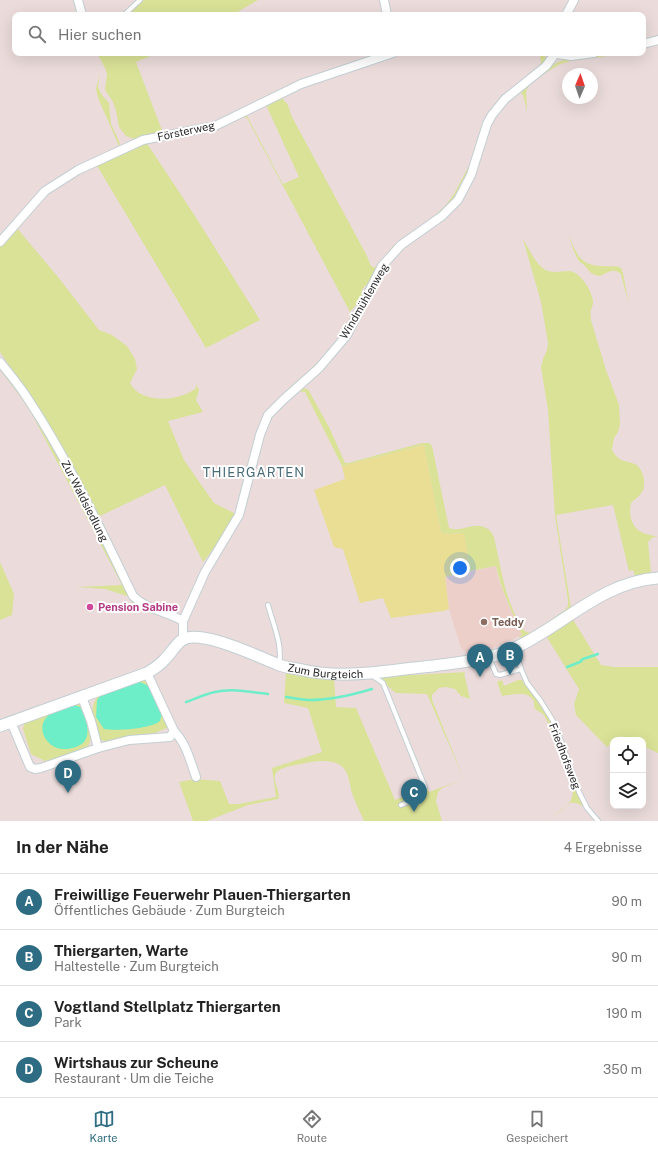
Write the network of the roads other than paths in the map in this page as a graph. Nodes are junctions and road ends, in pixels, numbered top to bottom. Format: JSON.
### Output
{"nodes":[{"id":1,"x":78,"y":0,"type":"edge"},
{"id":2,"x":140,"y":0,"type":"edge"},
{"id":3,"x":384,"y":0,"type":"edge"},
{"id":4,"x":574,"y":0,"type":"edge"},
{"id":5,"x":81,"y":12,"type":"edge"},
{"id":6,"x":127,"y":12,"type":"edge"},
{"id":7,"x":386,"y":12,"type":"edge"},
{"id":8,"x":568,"y":12,"type":"edge"},
{"id":9,"x":658,"y":40,"type":"edge"},
{"id":10,"x":646,"y":43,"type":"edge"},
{"id":11,"x":384,"y":56,"type":"edge"},
{"id":12,"x":551,"y":56,"type":"edge"},
{"id":13,"x":0,"y":242,"type":"edge"},
{"id":14,"x":0,"y":362,"type":"edge"},
{"id":15,"x":658,"y":578,"type":"edge"},
{"id":16,"x":268,"y":605,"type":"dead end"},
{"id":17,"x":183,"y":621,"type":"junction"},
{"id":18,"x":183,"y":640,"type":"junction"},
{"id":19,"x":514,"y":648,"type":"junction"},
{"id":20,"x":489,"y":656,"type":"junction"},
{"id":21,"x":279,"y":665,"type":"junction"},
{"id":22,"x":521,"y":669,"type":"junction"},
{"id":23,"x":370,"y":673,"type":"junction"},
{"id":24,"x":147,"y":674,"type":"junction"},
{"id":25,"x":82,"y":697,"type":"junction"},
{"id":26,"x":11,"y":722,"type":"junction"},
{"id":27,"x":0,"y":726,"type":"edge"},
{"id":28,"x":174,"y":731,"type":"junction"},
{"id":29,"x":98,"y":748,"type":"junction"},
{"id":30,"x":196,"y":776,"type":"dead end"},
{"id":31,"x":401,"y":805,"type":"dead end"},
{"id":32,"x":598,"y":821,"type":"edge"}],
"edges":[{"from":1,"to":5,"type":"street"},
{"from":2,"to":6,"type":"lane"},
{"from":3,"to":7,"type":"street"},
{"from":4,"to":8,"type":"street"},
{"from":9,"to":10,"type":"street"},
{"from":11,"to":13,"type":"street","name":"Försterweg"},
{"from":12,"to":17,"type":"street","name":"Windmühlenweg"},
{"from":14,"to":17,"type":"street","name":"Zur Waldsiedlung"},
{"from":15,"to":19,"type":"street","name":"Zum Burgteich"},
{"from":16,"to":21,"type":"lane"},
{"from":17,"to":18,"type":"street","name":"Windmühlenweg"},
{"from":18,"to":21,"type":"street","name":"Zum Burgteich"},
{"from":18,"to":24,"type":"street"},
{"from":19,"to":20,"type":"street","name":"Zum Burgteich"},
{"from":19,"to":22,"type":"lane","name":"Friedhofsweg"},
{"from":20,"to":22,"type":"lane"},
{"from":20,"to":23,"type":"street","name":"Zum Burgteich"},
{"from":21,"to":23,"type":"street","name":"Zum Burgteich"},
{"from":22,"to":32,"type":"lane","name":"Friedhofsweg"},
{"from":23,"to":31,"type":"lane"},
{"from":24,"to":25,"type":"street"},
{"from":24,"to":28,"type":"street"},
{"from":25,"to":26,"type":"street"},
{"from":25,"to":29,"type":"street"},
{"from":26,"to":27,"type":"street"},
{"from":26,"to":29,"type":"street"},
{"from":28,"to":29,"type":"street"},
{"from":28,"to":30,"type":"street"}]}
